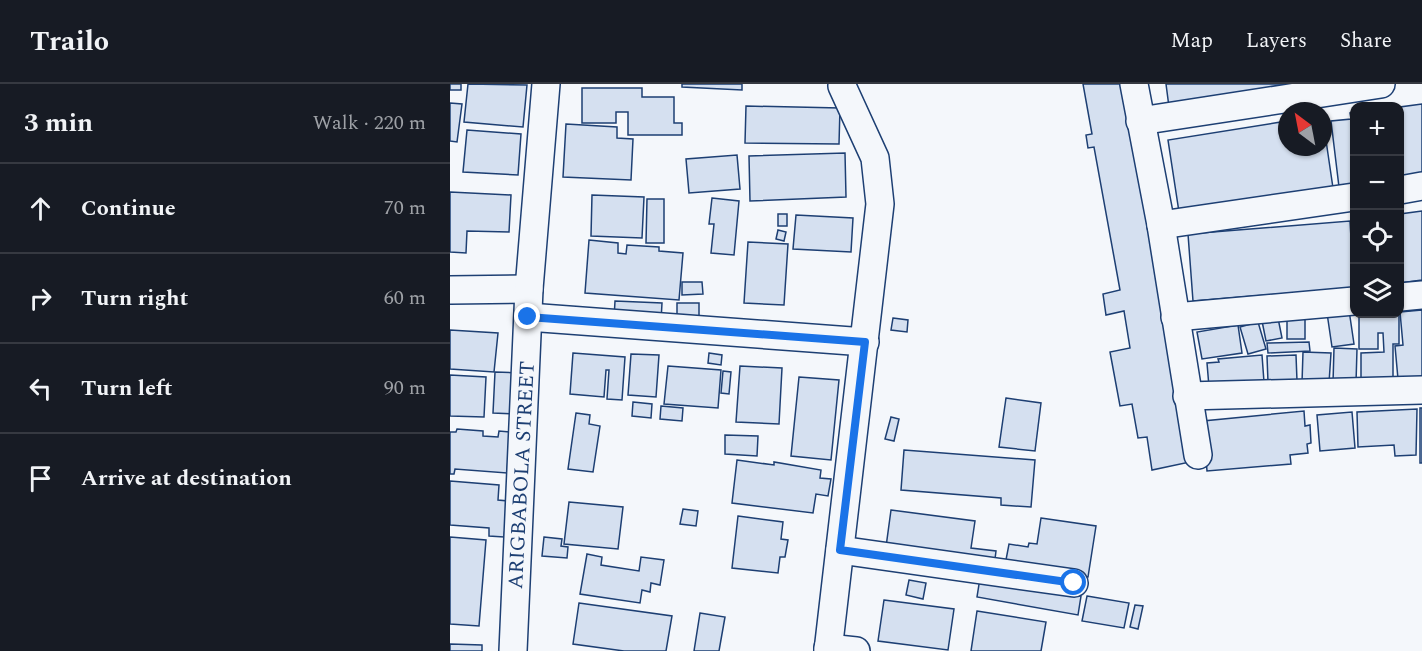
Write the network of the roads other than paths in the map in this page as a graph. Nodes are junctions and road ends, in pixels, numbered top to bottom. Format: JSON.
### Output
{"nodes":[{"id":1,"x":546,"y":84,"type":"edge"},
{"id":2,"x":1134,"y":84,"type":"edge"},
{"id":3,"x":1381,"y":84,"type":"edge"},
{"id":4,"x":842,"y":86,"type":"dead end"},
{"id":5,"x":1140,"y":121,"type":"junction"},
{"id":6,"x":1422,"y":186,"type":"edge"},
{"id":7,"x":1404,"y":189,"type":"edge"},
{"id":8,"x":1350,"y":197,"type":"edge"},
{"id":9,"x":1161,"y":225,"type":"junction"},
{"id":10,"x":530,"y":289,"type":"junction"},
{"id":11,"x":450,"y":290,"type":"edge"},
{"id":12,"x":1422,"y":295,"type":"edge"},
{"id":13,"x":1404,"y":297,"type":"edge"},
{"id":14,"x":1350,"y":301,"type":"edge"},
{"id":15,"x":1175,"y":316,"type":"junction"},
{"id":16,"x":528,"y":317,"type":"junction"},
{"id":17,"x":865,"y":342,"type":"junction"},
{"id":18,"x":1422,"y":390,"type":"edge"},
{"id":19,"x":1187,"y":396,"type":"junction"},
{"id":20,"x":1198,"y":455,"type":"dead end"},
{"id":21,"x":840,"y":550,"type":"junction"},
{"id":22,"x":1074,"y":583,"type":"dead end"},
{"id":23,"x":828,"y":649,"type":"edge"},
{"id":24,"x":513,"y":651,"type":"edge"},
{"id":25,"x":856,"y":651,"type":"edge"}],
"edges":[{"from":1,"to":10,"type":"street","name":"ARIGBABOLA STREET"},
{"from":2,"to":5,"type":"street"},
{"from":3,"to":5,"type":"street"},
{"from":4,"to":17,"type":"street"},
{"from":5,"to":9,"type":"street"},
{"from":6,"to":7,"type":"street"},
{"from":8,"to":9,"type":"street"},
{"from":9,"to":15,"type":"street"},
{"from":10,"to":11,"type":"street"},
{"from":10,"to":16,"type":"street","name":"ARIGBABOLA STREET"},
{"from":12,"to":13,"type":"street"},
{"from":14,"to":15,"type":"street"},
{"from":15,"to":19,"type":"street"},
{"from":16,"to":17,"type":"street"},
{"from":16,"to":24,"type":"street","name":"ARIGBABOLA STREET"},
{"from":17,"to":21,"type":"street"},
{"from":18,"to":19,"type":"street"},
{"from":19,"to":20,"type":"street"},
{"from":21,"to":22,"type":"street"},
{"from":21,"to":23,"type":"street"},
{"from":23,"to":25,"type":"street"}]}
